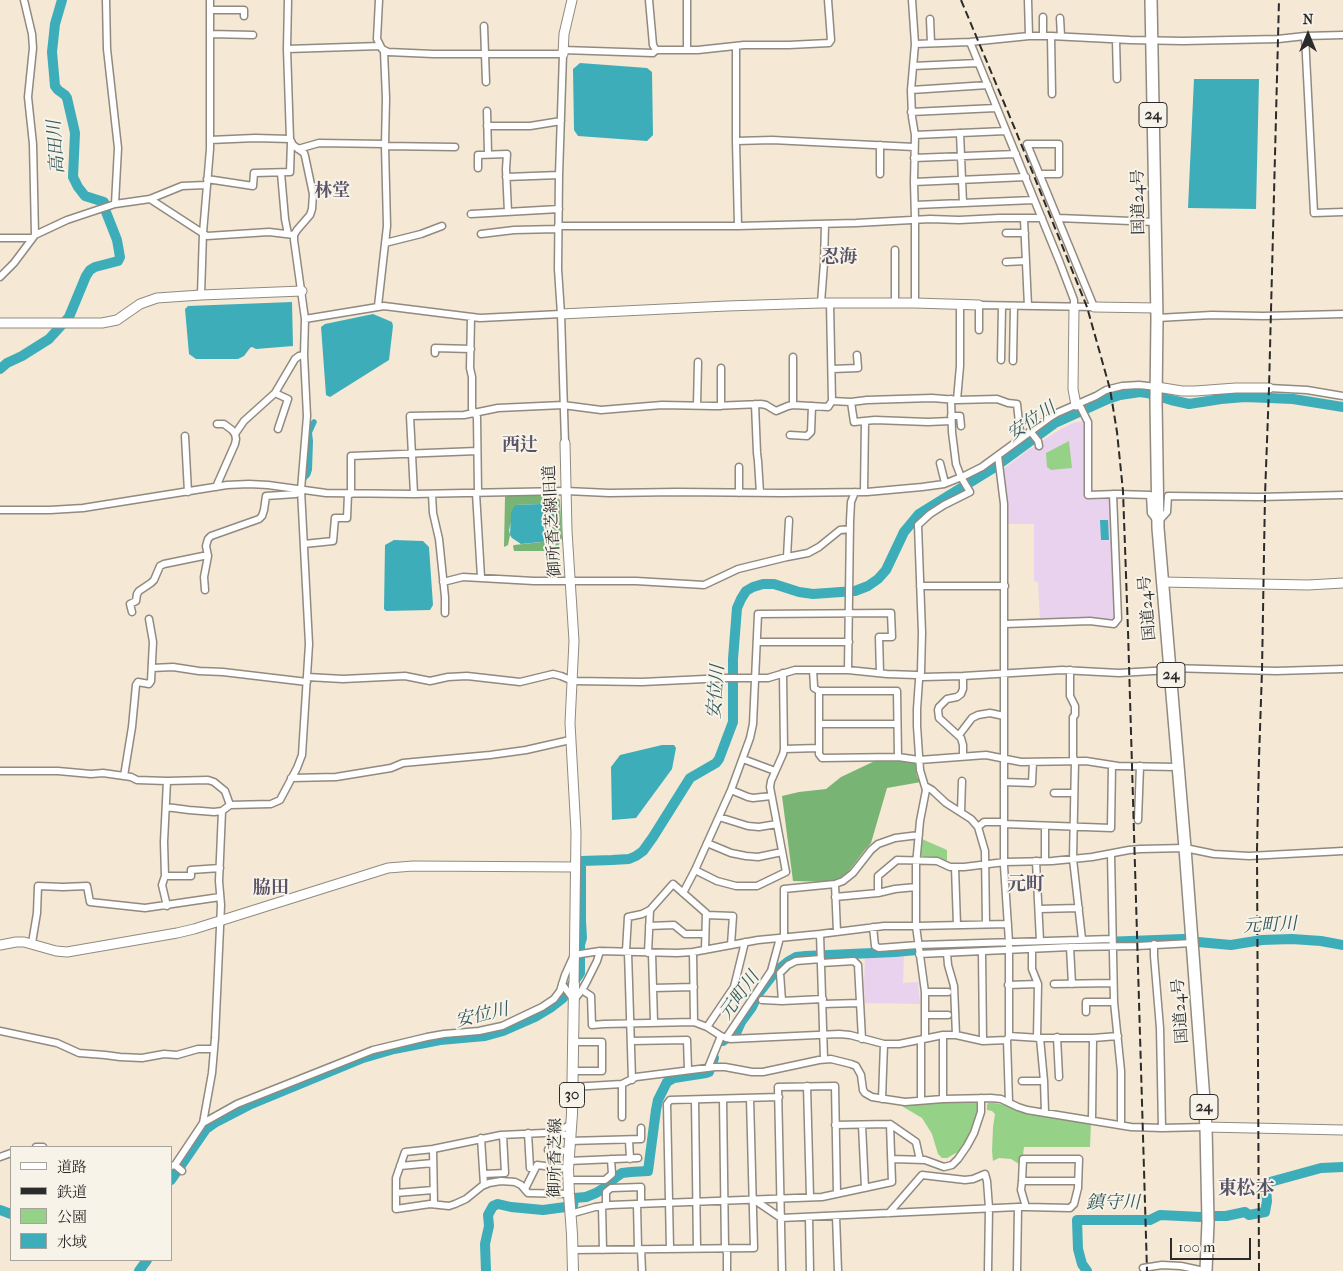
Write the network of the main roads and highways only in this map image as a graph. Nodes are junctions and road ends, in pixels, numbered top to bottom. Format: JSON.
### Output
{"nodes":[{"id":1,"x":1151,"y":0,"type":"edge"},
{"id":2,"x":571,"y":990,"type":"road end"},
{"id":3,"x":573,"y":1271,"type":"edge"},
{"id":4,"x":1205,"y":1271,"type":"edge"}],
"edges":[{"from":1,"to":4,"type":"highway","name":"国道24号","number":"24"},
{"from":2,"to":3,"type":"main road","name":"御所香芝線","number":"30"}]}
